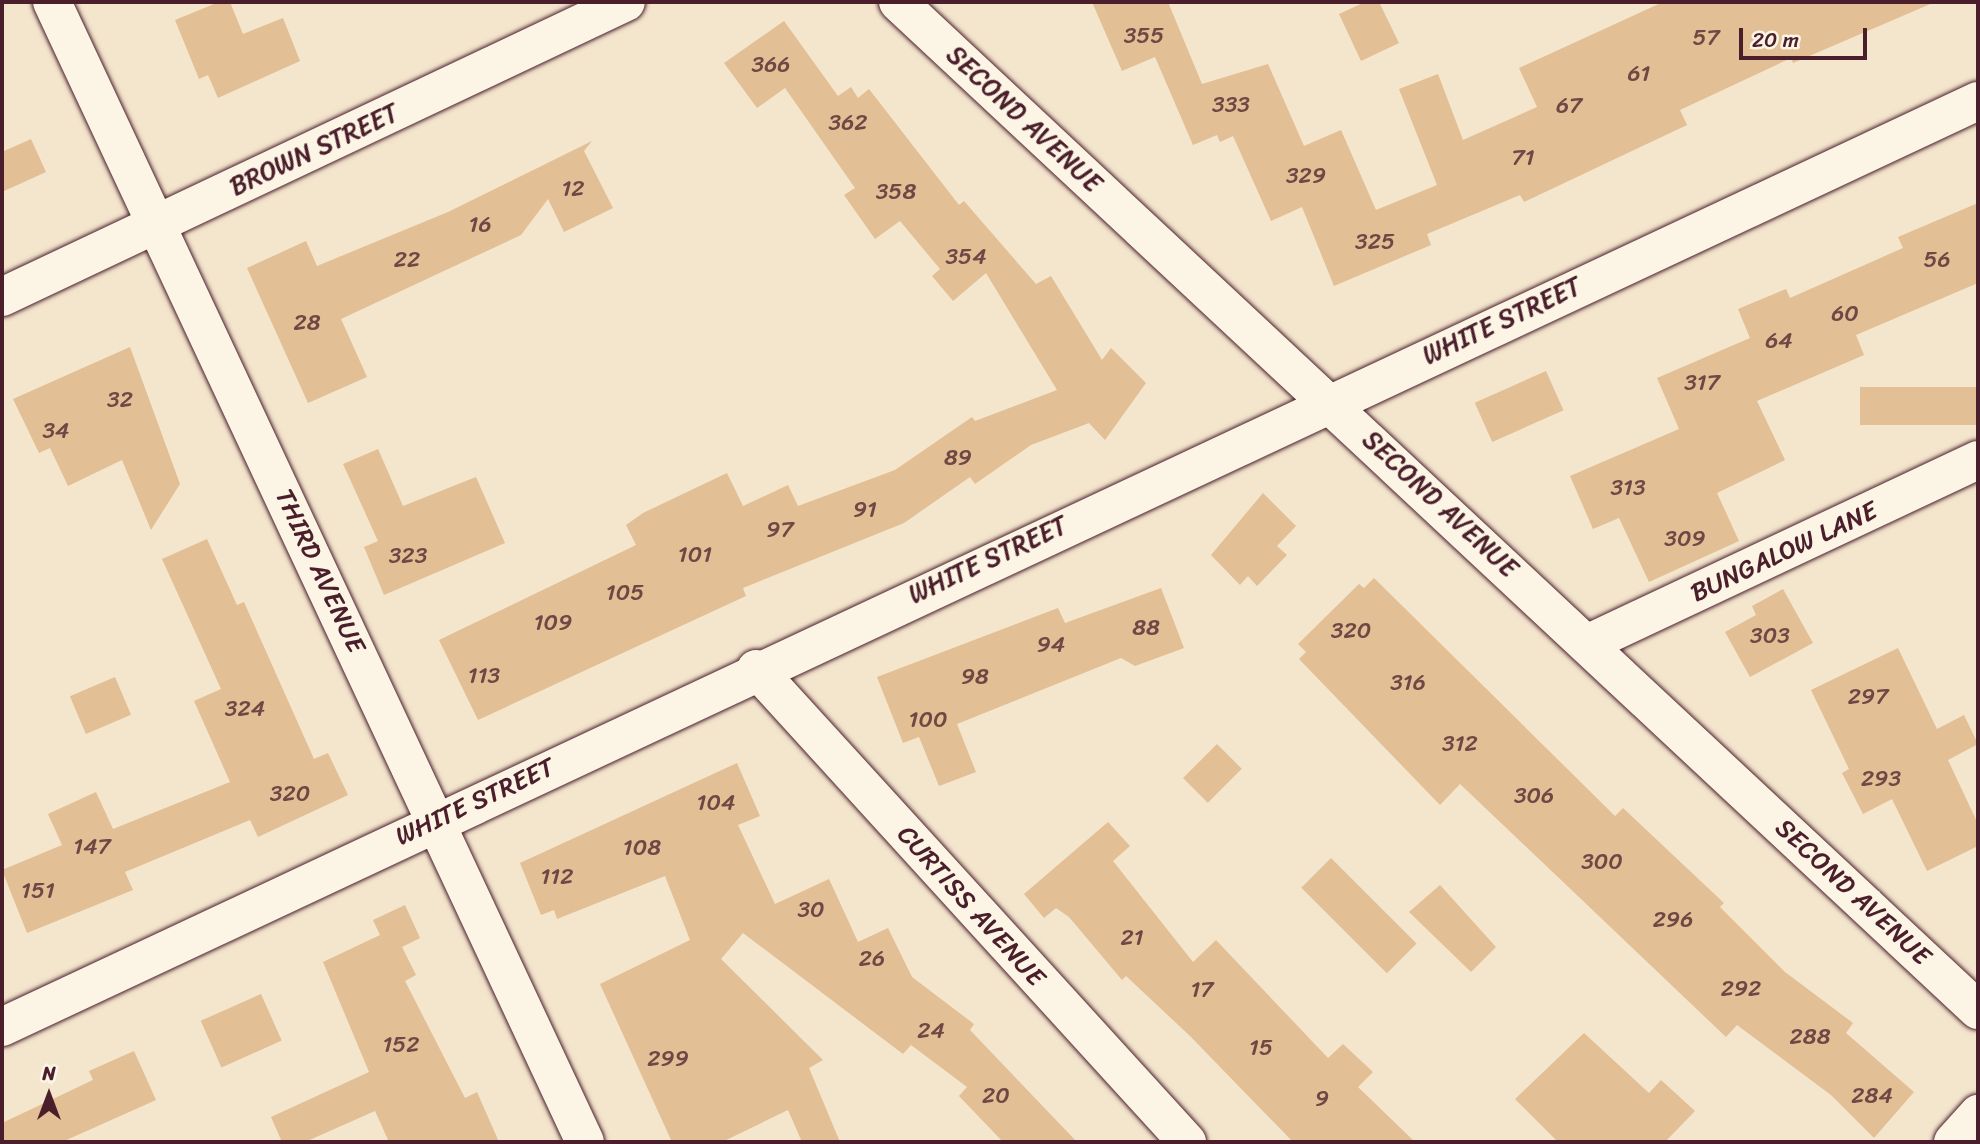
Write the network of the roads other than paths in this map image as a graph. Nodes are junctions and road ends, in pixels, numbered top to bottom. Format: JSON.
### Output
{"nodes":[{"id":1,"x":52,"y":2,"type":"edge"},
{"id":2,"x":626,"y":2,"type":"edge"},
{"id":3,"x":898,"y":2,"type":"edge"},
{"id":4,"x":1978,"y":101,"type":"edge"},
{"id":5,"x":158,"y":224,"type":"junction"},
{"id":6,"x":2,"y":297,"type":"edge"},
{"id":7,"x":1331,"y":401,"type":"junction"},
{"id":8,"x":1978,"y":460,"type":"edge"},
{"id":9,"x":1589,"y":643,"type":"junction"},
{"id":10,"x":755,"y":669,"type":"junction"},
{"id":11,"x":436,"y":821,"type":"junction"},
{"id":12,"x":1978,"y":1010,"type":"edge"},
{"id":13,"x":2,"y":1027,"type":"edge"},
{"id":14,"x":1978,"y":1114,"type":"edge"},
{"id":15,"x":585,"y":1142,"type":"edge"},
{"id":16,"x":1187,"y":1142,"type":"edge"},
{"id":17,"x":1953,"y":1142,"type":"edge"}],
"edges":[{"from":1,"to":5,"type":"street","name":"THIRD AVENUE"},
{"from":2,"to":5,"type":"street","name":"BROWN STREET"},
{"from":3,"to":7,"type":"street","name":"SECOND AVENUE"},
{"from":4,"to":7,"type":"street","name":"WHITE STREET"},
{"from":5,"to":6,"type":"street","name":"BROWN STREET"},
{"from":5,"to":11,"type":"street","name":"THIRD AVENUE"},
{"from":7,"to":9,"type":"street","name":"SECOND AVENUE"},
{"from":7,"to":10,"type":"street","name":"WHITE STREET"},
{"from":8,"to":9,"type":"street","name":"BUNGALOW LANE"},
{"from":9,"to":12,"type":"street","name":"SECOND AVENUE"},
{"from":10,"to":11,"type":"street","name":"WHITE STREET"},
{"from":10,"to":16,"type":"street","name":"CURTISS AVENUE"},
{"from":11,"to":13,"type":"street","name":"WHITE STREET"},
{"from":11,"to":15,"type":"street","name":"THIRD AVENUE"},
{"from":14,"to":17,"type":"street"}]}
